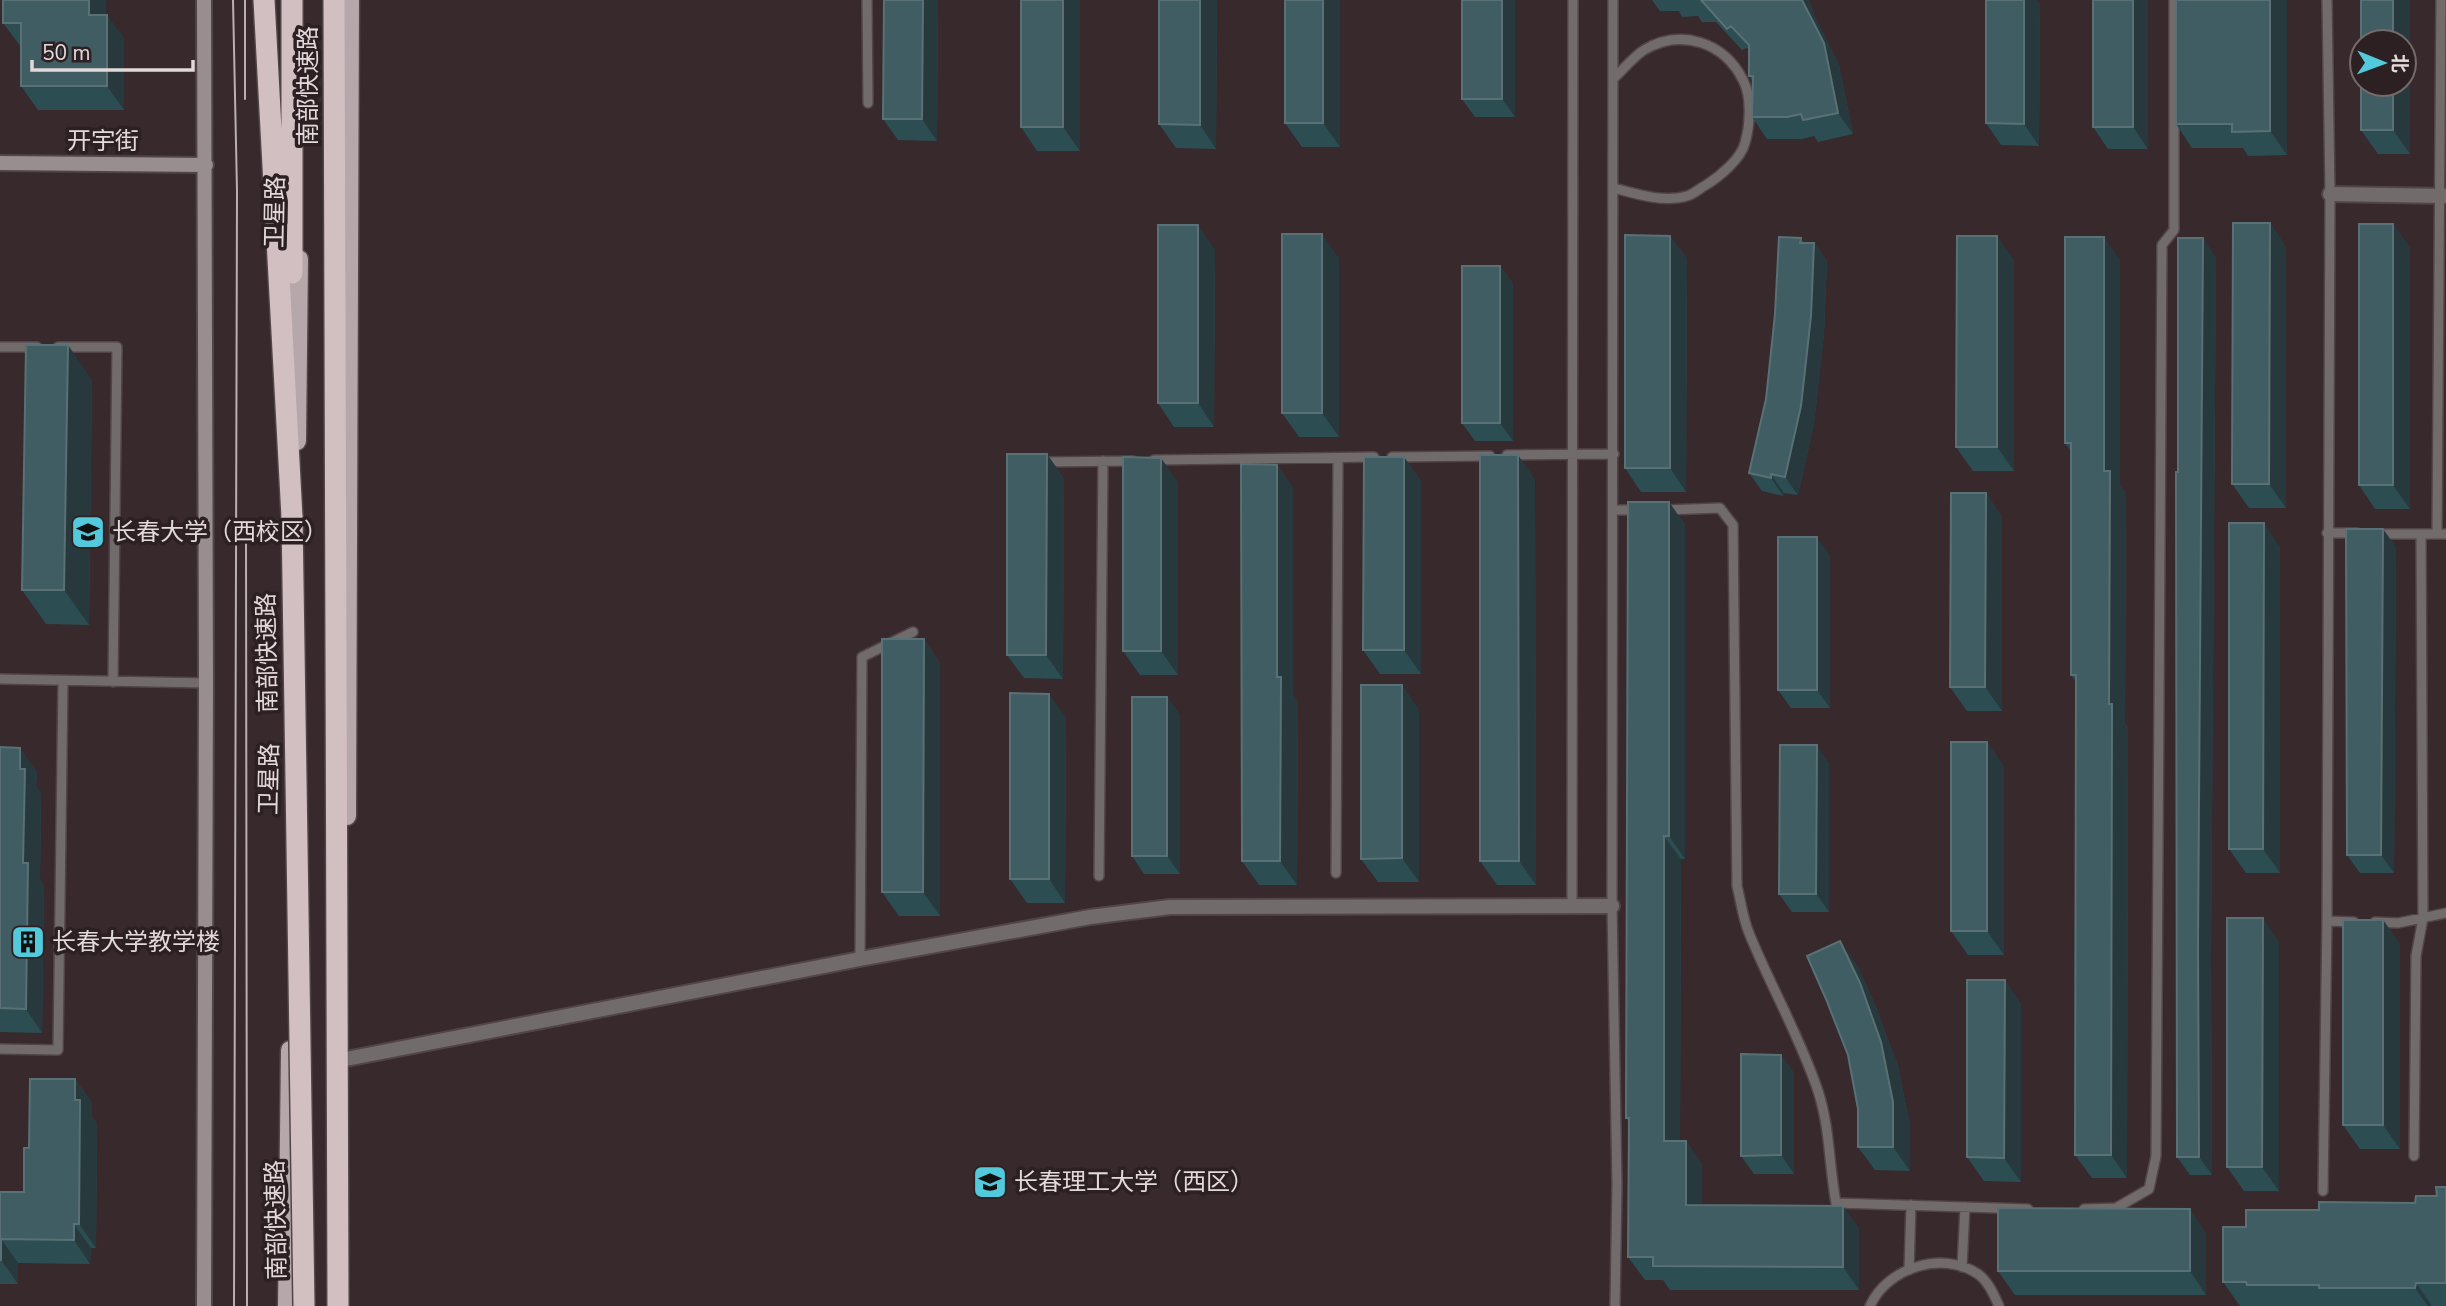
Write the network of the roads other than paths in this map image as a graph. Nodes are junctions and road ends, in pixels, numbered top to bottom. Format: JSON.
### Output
{"nodes":[{"id":1,"x":204,"y":0,"type":"edge"},
{"id":2,"x":264,"y":0,"type":"edge"},
{"id":3,"x":292,"y":0,"type":"edge"},
{"id":4,"x":302,"y":0,"type":"edge"},
{"id":5,"x":334,"y":0,"type":"edge"},
{"id":6,"x":350,"y":0,"type":"edge"},
{"id":7,"x":867,"y":0,"type":"edge"},
{"id":8,"x":1573,"y":0,"type":"edge"},
{"id":9,"x":1613,"y":0,"type":"edge"},
{"id":10,"x":2174,"y":0,"type":"edge"},
{"id":11,"x":2327,"y":0,"type":"edge"},
{"id":12,"x":2441,"y":0,"type":"edge"},
{"id":13,"x":1614,"y":79,"type":"junction"},
{"id":14,"x":867,"y":103,"type":"dead end"},
{"id":15,"x":0,"y":163,"type":"edge"},
{"id":16,"x":206,"y":164,"type":"junction"},
{"id":17,"x":1614,"y":188,"type":"junction"},
{"id":18,"x":2330,"y":194,"type":"junction"},
{"id":19,"x":2443,"y":196,"type":"edge"},
{"id":20,"x":0,"y":347,"type":"edge"},
{"id":21,"x":1572,"y":454,"type":"junction"},
{"id":22,"x":1614,"y":454,"type":"junction"},
{"id":23,"x":1338,"y":458,"type":"junction"},
{"id":24,"x":1103,"y":461,"type":"junction"},
{"id":25,"x":1034,"y":462,"type":"edge"},
{"id":26,"x":1613,"y":510,"type":"junction"},
{"id":27,"x":292,"y":517,"type":"junction"},
{"id":28,"x":2327,"y":533,"type":"junction"},
{"id":29,"x":2442,"y":534,"type":"edge"},
{"id":30,"x":2421,"y":535,"type":"junction"},
{"id":31,"x":913,"y":632,"type":"dead end"},
{"id":32,"x":0,"y":679,"type":"edge"},
{"id":33,"x":63,"y":681,"type":"junction"},
{"id":34,"x":113,"y":682,"type":"junction"},
{"id":35,"x":206,"y":683,"type":"junction"},
{"id":36,"x":1336,"y":873,"type":"dead end"},
{"id":37,"x":1100,"y":876,"type":"dead end"},
{"id":38,"x":1572,"y":906,"type":"junction"},
{"id":39,"x":1612,"y":906,"type":"junction"},
{"id":40,"x":2446,"y":913,"type":"edge"},
{"id":41,"x":2423,"y":918,"type":"junction"},
{"id":42,"x":2327,"y":921,"type":"junction"},
{"id":43,"x":860,"y":959,"type":"junction"},
{"id":44,"x":0,"y":1049,"type":"edge"},
{"id":45,"x":346,"y":1059,"type":"junction"},
{"id":46,"x":2414,"y":1156,"type":"dead end"},
{"id":47,"x":2323,"y":1191,"type":"dead end"},
{"id":48,"x":1911,"y":1205,"type":"junction"},
{"id":49,"x":1965,"y":1207,"type":"junction"},
{"id":50,"x":2034,"y":1209,"type":"edge"},
{"id":51,"x":2075,"y":1209,"type":"edge"},
{"id":52,"x":1962,"y":1267,"type":"junction"},
{"id":53,"x":1909,"y":1270,"type":"junction"},
{"id":54,"x":204,"y":1306,"type":"edge"},
{"id":55,"x":287,"y":1306,"type":"edge"},
{"id":56,"x":304,"y":1306,"type":"edge"},
{"id":57,"x":338,"y":1306,"type":"edge"},
{"id":58,"x":346,"y":1306,"type":"edge"},
{"id":59,"x":1615,"y":1306,"type":"edge"},
{"id":60,"x":1870,"y":1306,"type":"edge"},
{"id":61,"x":1999,"y":1306,"type":"edge"}],
"edges":[{"from":1,"to":16,"type":"main road"},
{"from":2,"to":27,"type":"highway"},
{"from":3,"to":27,"type":"highway","name":"南部快速路"},
{"from":4,"to":55,"type":"main road","name":"卫星路"},
{"from":5,"to":57,"type":"highway","name":"南部快速路"},
{"from":6,"to":45,"type":"main road"},
{"from":7,"to":14,"type":"lane"},
{"from":8,"to":21,"type":"lane"},
{"from":9,"to":13,"type":"lane"},
{"from":10,"to":51,"type":"lane"},
{"from":11,"to":18,"type":"lane"},
{"from":12,"to":19,"type":"lane"},
{"from":13,"to":17,"type":"lane"},
{"from":13,"to":17,"type":"lane"},
{"from":15,"to":16,"type":"main road","name":"开宇街"},
{"from":16,"to":35,"type":"main road"},
{"from":17,"to":22,"type":"lane"},
{"from":18,"to":19,"type":"street"},
{"from":18,"to":28,"type":"lane"},
{"from":19,"to":29,"type":"lane"},
{"from":20,"to":34,"type":"lane"},
{"from":21,"to":22,"type":"lane"},
{"from":21,"to":23,"type":"lane"},
{"from":21,"to":38,"type":"lane"},
{"from":22,"to":26,"type":"lane"},
{"from":23,"to":24,"type":"lane"},
{"from":23,"to":36,"type":"lane"},
{"from":24,"to":25,"type":"lane"},
{"from":24,"to":37,"type":"lane"},
{"from":26,"to":39,"type":"lane"},
{"from":26,"to":48,"type":"lane"},
{"from":27,"to":56,"type":"highway","name":"南部快速路","bridge":true},
{"from":28,"to":30,"type":"lane"},
{"from":28,"to":42,"type":"lane"},
{"from":29,"to":30,"type":"lane"},
{"from":30,"to":41,"type":"lane"},
{"from":31,"to":43,"type":"lane"},
{"from":32,"to":33,"type":"lane"},
{"from":33,"to":34,"type":"lane"},
{"from":33,"to":44,"type":"lane"},
{"from":34,"to":35,"type":"lane"},
{"from":35,"to":54,"type":"main road"},
{"from":38,"to":39,"type":"street"},
{"from":38,"to":43,"type":"street"},
{"from":39,"to":59,"type":"lane"},
{"from":40,"to":41,"type":"lane"},
{"from":41,"to":42,"type":"lane"},
{"from":41,"to":46,"type":"lane"},
{"from":42,"to":47,"type":"lane"},
{"from":43,"to":45,"type":"street"},
{"from":45,"to":58,"type":"main road"},
{"from":48,"to":49,"type":"lane"},
{"from":48,"to":53,"type":"lane"},
{"from":49,"to":50,"type":"lane"},
{"from":49,"to":52,"type":"lane"},
{"from":52,"to":53,"type":"lane"},
{"from":52,"to":61,"type":"lane"},
{"from":53,"to":60,"type":"lane"}]}
